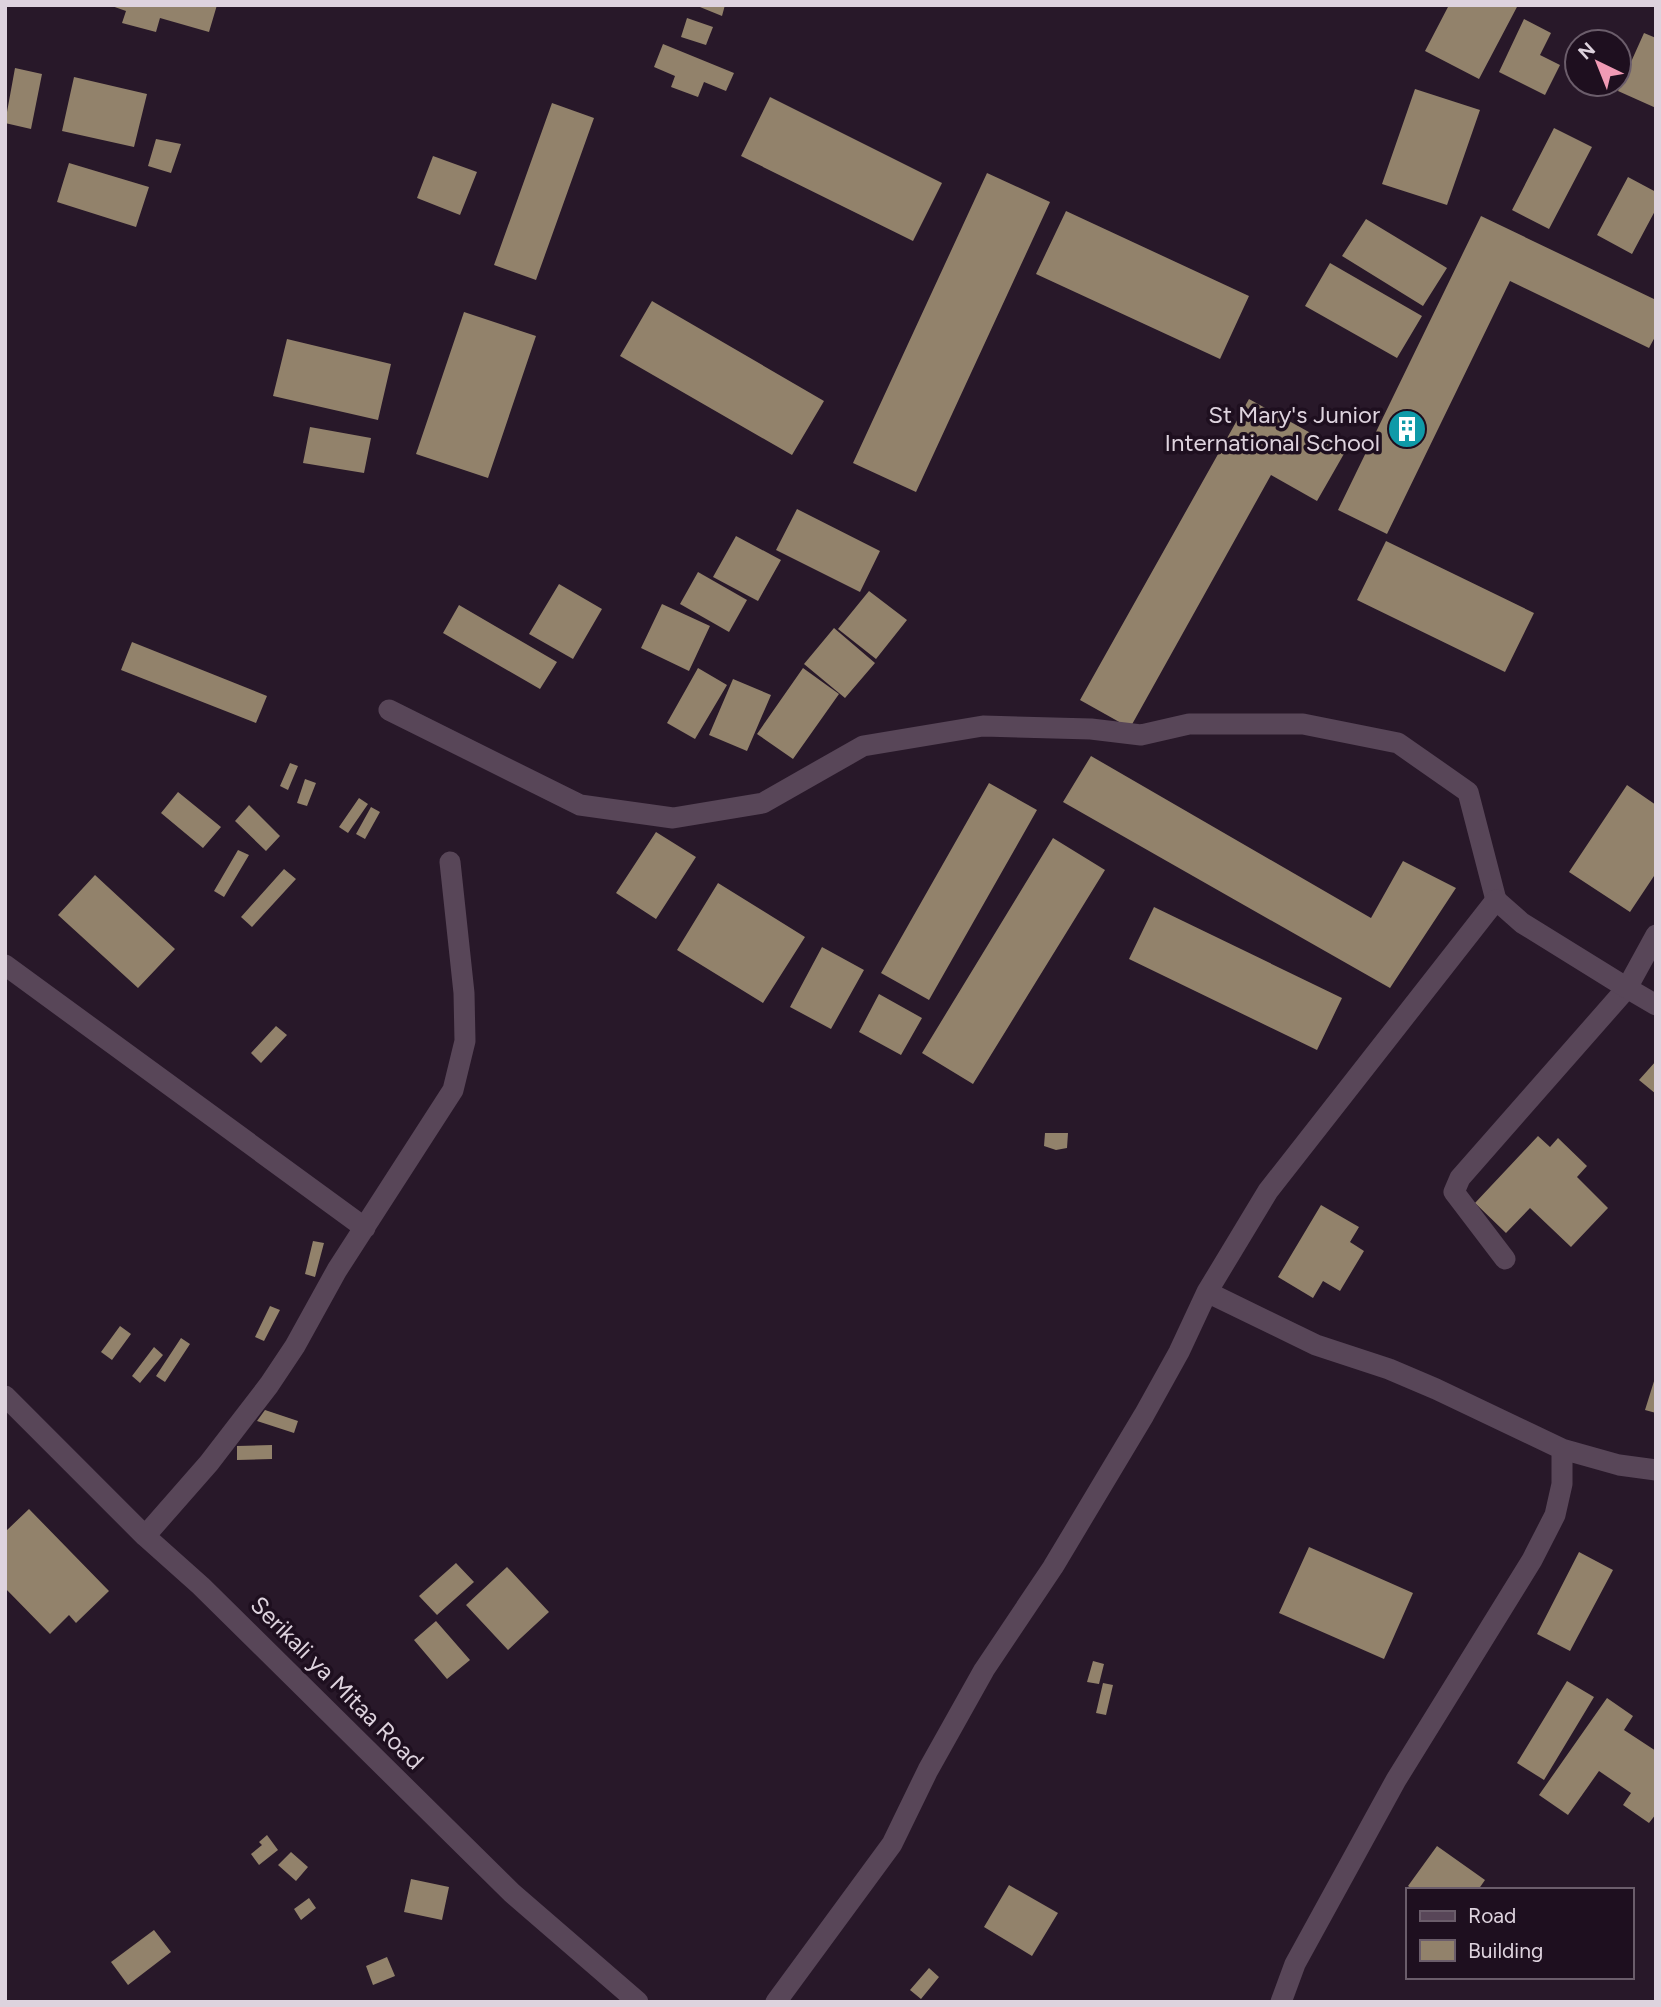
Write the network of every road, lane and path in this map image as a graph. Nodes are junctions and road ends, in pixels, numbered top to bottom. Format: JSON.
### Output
{"nodes":[{"id":1,"x":389,"y":710,"type":"dead end"},
{"id":2,"x":450,"y":862,"type":"dead end"},
{"id":3,"x":1496,"y":900,"type":"junction"},
{"id":4,"x":1656,"y":935,"type":"edge"},
{"id":5,"x":5,"y":965,"type":"edge"},
{"id":6,"x":1626,"y":988,"type":"junction"},
{"id":7,"x":1656,"y":1006,"type":"edge"},
{"id":8,"x":365,"y":1228,"type":"junction"},
{"id":9,"x":1505,"y":1259,"type":"dead end"},
{"id":10,"x":1207,"y":1292,"type":"junction"},
{"id":11,"x":5,"y":1396,"type":"edge"},
{"id":12,"x":1562,"y":1449,"type":"junction"},
{"id":13,"x":1656,"y":1470,"type":"edge"},
{"id":14,"x":145,"y":1536,"type":"junction"},
{"id":15,"x":638,"y":2002,"type":"edge"},
{"id":16,"x":776,"y":2002,"type":"edge"},
{"id":17,"x":1281,"y":2002,"type":"edge"}],
"edges":[{"from":1,"to":3,"type":"street"},
{"from":2,"to":8,"type":"street"},
{"from":3,"to":6,"type":"street"},
{"from":3,"to":10,"type":"street"},
{"from":4,"to":6,"type":"street"},
{"from":5,"to":8,"type":"street"},
{"from":6,"to":7,"type":"street"},
{"from":6,"to":9,"type":"street"},
{"from":8,"to":14,"type":"street"},
{"from":10,"to":12,"type":"street"},
{"from":10,"to":16,"type":"street"},
{"from":11,"to":14,"type":"street","name":"Serikali ya Mitaa Road"},
{"from":12,"to":13,"type":"street"},
{"from":12,"to":17,"type":"street"},
{"from":14,"to":15,"type":"street","name":"Serikali ya Mitaa Road"}]}
